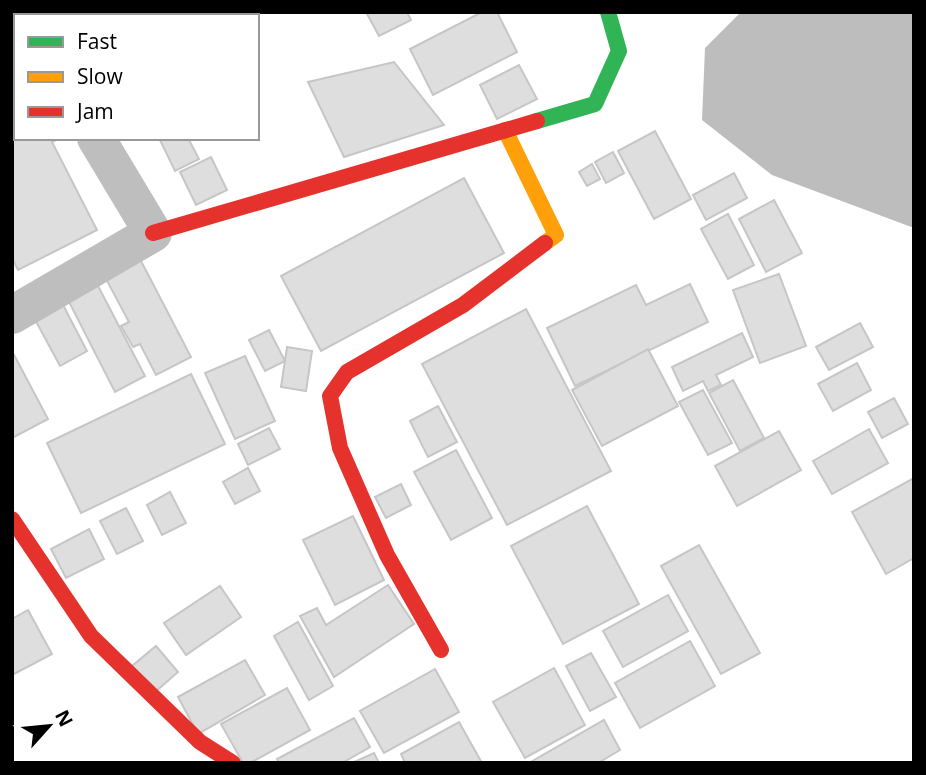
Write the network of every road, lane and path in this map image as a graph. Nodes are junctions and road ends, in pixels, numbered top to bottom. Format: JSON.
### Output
{"nodes":[{"id":1,"x":608,"y":12,"type":"edge"},
{"id":2,"x":505,"y":130,"type":"junction"},
{"id":3,"x":97,"y":140,"type":"edge"},
{"id":4,"x":153,"y":233,"type":"junction"},
{"id":5,"x":12,"y":314,"type":"edge"},
{"id":6,"x":12,"y":519,"type":"edge"},
{"id":7,"x":441,"y":650,"type":"dead end"},
{"id":8,"x":233,"y":763,"type":"edge"}],
"edges":[{"from":1,"to":2,"type":"street"},
{"from":2,"to":4,"type":"street"},
{"from":2,"to":7,"type":"street"},
{"from":3,"to":4,"type":"street"},
{"from":4,"to":5,"type":"street"},
{"from":6,"to":8,"type":"street"}]}
